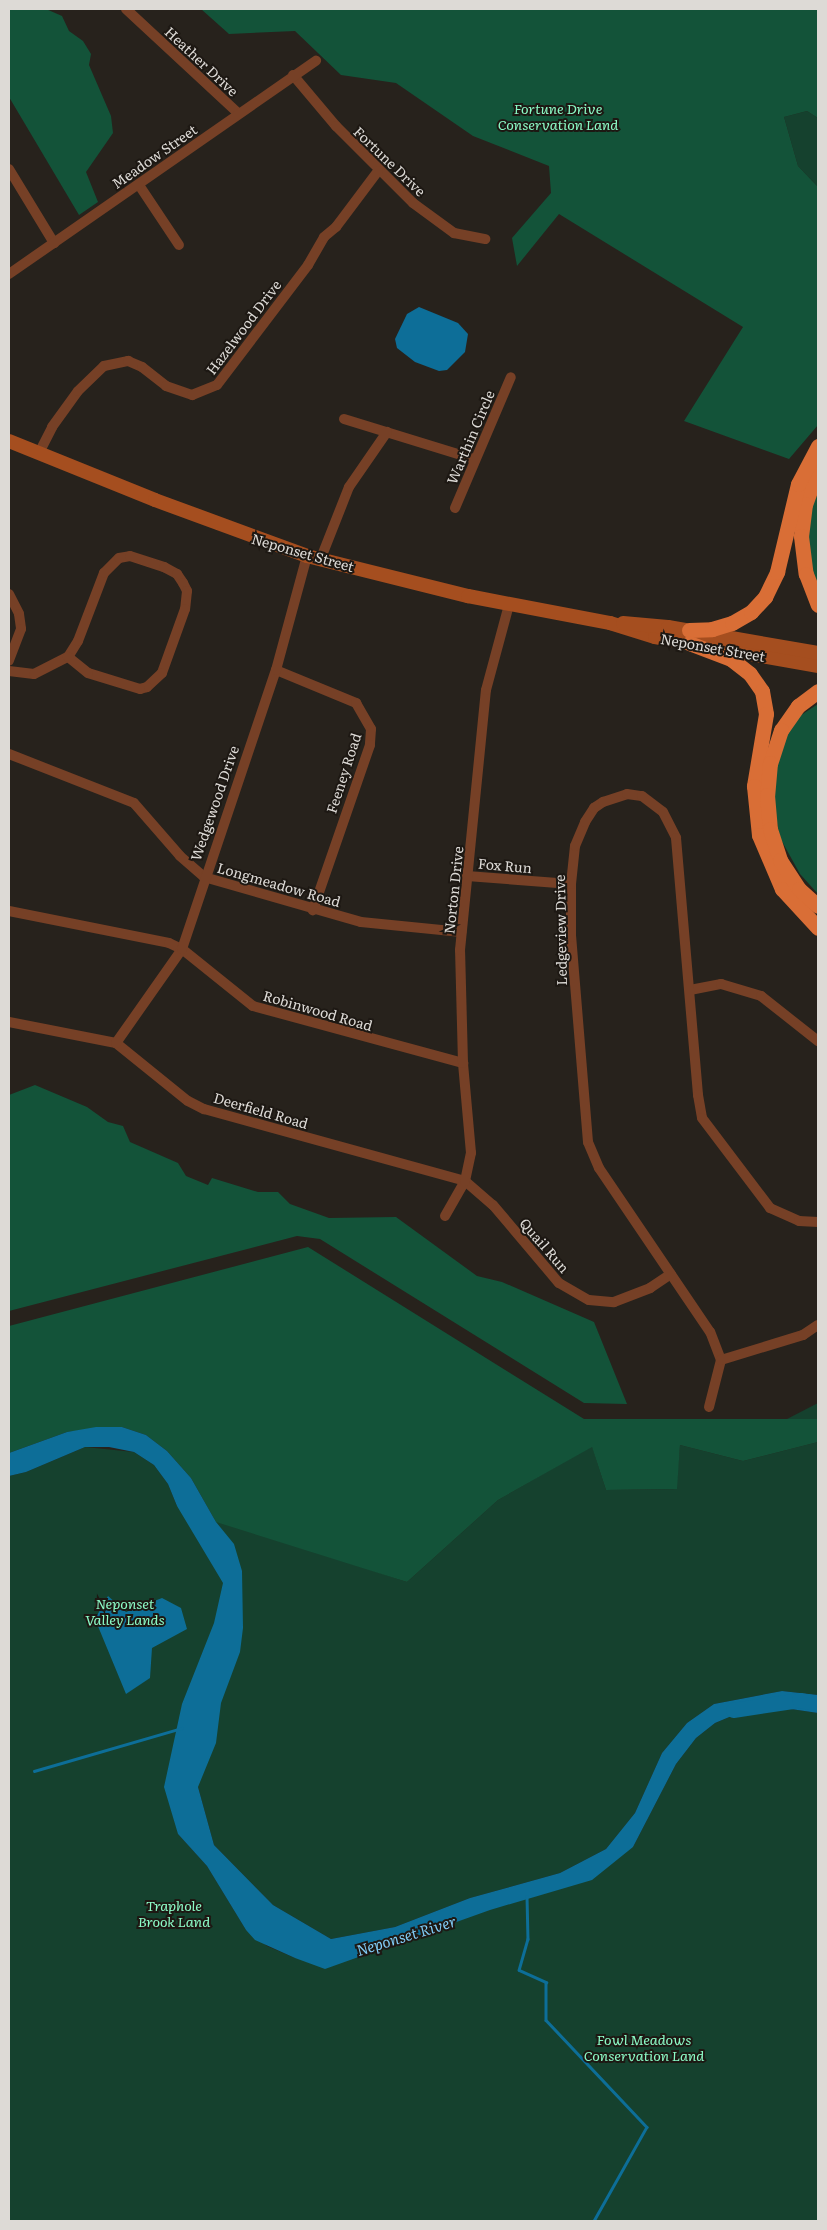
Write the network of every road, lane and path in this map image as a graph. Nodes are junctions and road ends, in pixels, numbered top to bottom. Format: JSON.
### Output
{"nodes":[{"id":1,"x":126,"y":9,"type":"edge"},
{"id":2,"x":316,"y":61,"type":"dead end"},
{"id":3,"x":293,"y":76,"type":"junction"},
{"id":4,"x":238,"y":113,"type":"junction"},
{"id":5,"x":9,"y":169,"type":"edge"},
{"id":6,"x":378,"y":171,"type":"junction"},
{"id":7,"x":139,"y":185,"type":"junction"},
{"id":8,"x":486,"y":239,"type":"dead end"},
{"id":9,"x":54,"y":243,"type":"junction"},
{"id":10,"x":179,"y":245,"type":"dead end"},
{"id":11,"x":9,"y":274,"type":"edge"},
{"id":12,"x":511,"y":377,"type":"dead end"},
{"id":13,"x":344,"y":419,"type":"dead end"},
{"id":14,"x":386,"y":432,"type":"junction"},
{"id":15,"x":9,"y":441,"type":"edge"},
{"id":16,"x":818,"y":446,"type":"edge"},
{"id":17,"x":39,"y":453,"type":"junction"},
{"id":18,"x":474,"y":459,"type":"junction"},
{"id":19,"x":818,"y":469,"type":"edge"},
{"id":20,"x":455,"y":508,"type":"dead end"},
{"id":21,"x":307,"y":556,"type":"junction"},
{"id":22,"x":321,"y":558,"type":"junction"},
{"id":23,"x":9,"y":594,"type":"edge"},
{"id":24,"x":509,"y":604,"type":"junction"},
{"id":25,"x":818,"y":605,"type":"edge"},
{"id":26,"x":689,"y":637,"type":"junction"},
{"id":27,"x":818,"y":653,"type":"edge"},
{"id":28,"x":68,"y":657,"type":"junction"},
{"id":29,"x":9,"y":661,"type":"edge"},
{"id":30,"x":818,"y":666,"type":"edge"},
{"id":31,"x":276,"y":670,"type":"junction"},
{"id":32,"x":9,"y":671,"type":"edge"},
{"id":33,"x":818,"y":691,"type":"edge"},
{"id":34,"x":9,"y":754,"type":"edge"},
{"id":35,"x":467,"y":876,"type":"junction"},
{"id":36,"x":204,"y":877,"type":"junction"},
{"id":37,"x":571,"y":884,"type":"junction"},
{"id":38,"x":818,"y":906,"type":"edge"},
{"id":39,"x":313,"y":910,"type":"junction"},
{"id":40,"x":9,"y":911,"type":"edge"},
{"id":41,"x":818,"y":928,"type":"edge"},
{"id":42,"x":462,"y":932,"type":"junction"},
{"id":43,"x":182,"y":949,"type":"junction"},
{"id":44,"x":690,"y":990,"type":"junction"},
{"id":45,"x":9,"y":1022,"type":"edge"},
{"id":46,"x":818,"y":1041,"type":"edge"},
{"id":47,"x":116,"y":1043,"type":"junction"},
{"id":48,"x":462,"y":1064,"type":"junction"},
{"id":49,"x":465,"y":1181,"type":"junction"},
{"id":50,"x":445,"y":1216,"type":"dead end"},
{"id":51,"x":818,"y":1222,"type":"edge"},
{"id":52,"x":672,"y":1274,"type":"junction"},
{"id":53,"x":818,"y":1325,"type":"edge"},
{"id":54,"x":721,"y":1360,"type":"junction"},
{"id":55,"x":709,"y":1407,"type":"dead end"}],
"edges":[{"from":1,"to":4,"type":"street","name":"Heather Drive"},
{"from":2,"to":3,"type":"street","name":"Meadow Street"},
{"from":3,"to":4,"type":"street","name":"Meadow Street"},
{"from":3,"to":6,"type":"street","name":"Fortune Drive"},
{"from":4,"to":7,"type":"street","name":"Meadow Street"},
{"from":5,"to":9,"type":"street"},
{"from":6,"to":8,"type":"street","name":"Fortune Drive"},
{"from":6,"to":17,"type":"street","name":"Hazelwood Drive"},
{"from":7,"to":9,"type":"street","name":"Meadow Street"},
{"from":7,"to":10,"type":"street"},
{"from":9,"to":11,"type":"street","name":"Meadow Street"},
{"from":12,"to":18,"type":"street","name":"Warthin Circle"},
{"from":13,"to":14,"type":"street"},
{"from":14,"to":18,"type":"street"},
{"from":14,"to":22,"type":"street"},
{"from":15,"to":17,"type":"main road","name":"Neponset Street"},
{"from":16,"to":26,"type":"highway"},
{"from":17,"to":21,"type":"main road","name":"Neponset Street"},
{"from":18,"to":20,"type":"street","name":"Warthin Circle"},
{"from":19,"to":25,"type":"highway"},
{"from":21,"to":22,"type":"main road","name":"Neponset Street"},
{"from":21,"to":31,"type":"street","name":"Wedgewood Drive"},
{"from":22,"to":24,"type":"main road","name":"Neponset Street"},
{"from":23,"to":29,"type":"street"},
{"from":24,"to":26,"type":"main road","name":"Neponset Street"},
{"from":24,"to":35,"type":"street","name":"Norton Drive"},
{"from":26,"to":27,"type":"main road","name":"Neponset Street"},
{"from":26,"to":30,"type":"main road","name":"Neponset Street"},
{"from":26,"to":41,"type":"highway"},
{"from":28,"to":28,"type":"street"},
{"from":28,"to":32,"type":"street"},
{"from":31,"to":36,"type":"street","name":"Wedgewood Drive"},
{"from":31,"to":39,"type":"street","name":"Feeney Road"},
{"from":33,"to":38,"type":"highway"},
{"from":34,"to":36,"type":"street","name":"Longmeadow Road"},
{"from":35,"to":37,"type":"street","name":"Fox Run"},
{"from":35,"to":42,"type":"street","name":"Norton Drive"},
{"from":36,"to":39,"type":"street","name":"Longmeadow Road"},
{"from":36,"to":43,"type":"street","name":"Wedgewood Drive"},
{"from":37,"to":44,"type":"street","name":"Ledgeview Drive"},
{"from":37,"to":52,"type":"street","name":"Ledgeview Drive"},
{"from":39,"to":42,"type":"street","name":"Longmeadow Road"},
{"from":40,"to":43,"type":"street","name":"Robinwood Road"},
{"from":42,"to":48,"type":"street","name":"Norton Drive"},
{"from":43,"to":47,"type":"street","name":"Wedgewood Drive"},
{"from":43,"to":48,"type":"street","name":"Robinwood Road"},
{"from":44,"to":46,"type":"street"},
{"from":44,"to":51,"type":"street","name":"Ledgeview Drive"},
{"from":45,"to":47,"type":"street","name":"Deerfield Road"},
{"from":47,"to":49,"type":"street","name":"Deerfield Road"},
{"from":48,"to":49,"type":"street","name":"Norton Drive"},
{"from":49,"to":50,"type":"street","name":"Norton Drive"},
{"from":49,"to":52,"type":"street","name":"Quail Run"},
{"from":52,"to":54,"type":"street","name":"Ledgeview Drive"},
{"from":53,"to":54,"type":"street"},
{"from":54,"to":55,"type":"street"}]}
